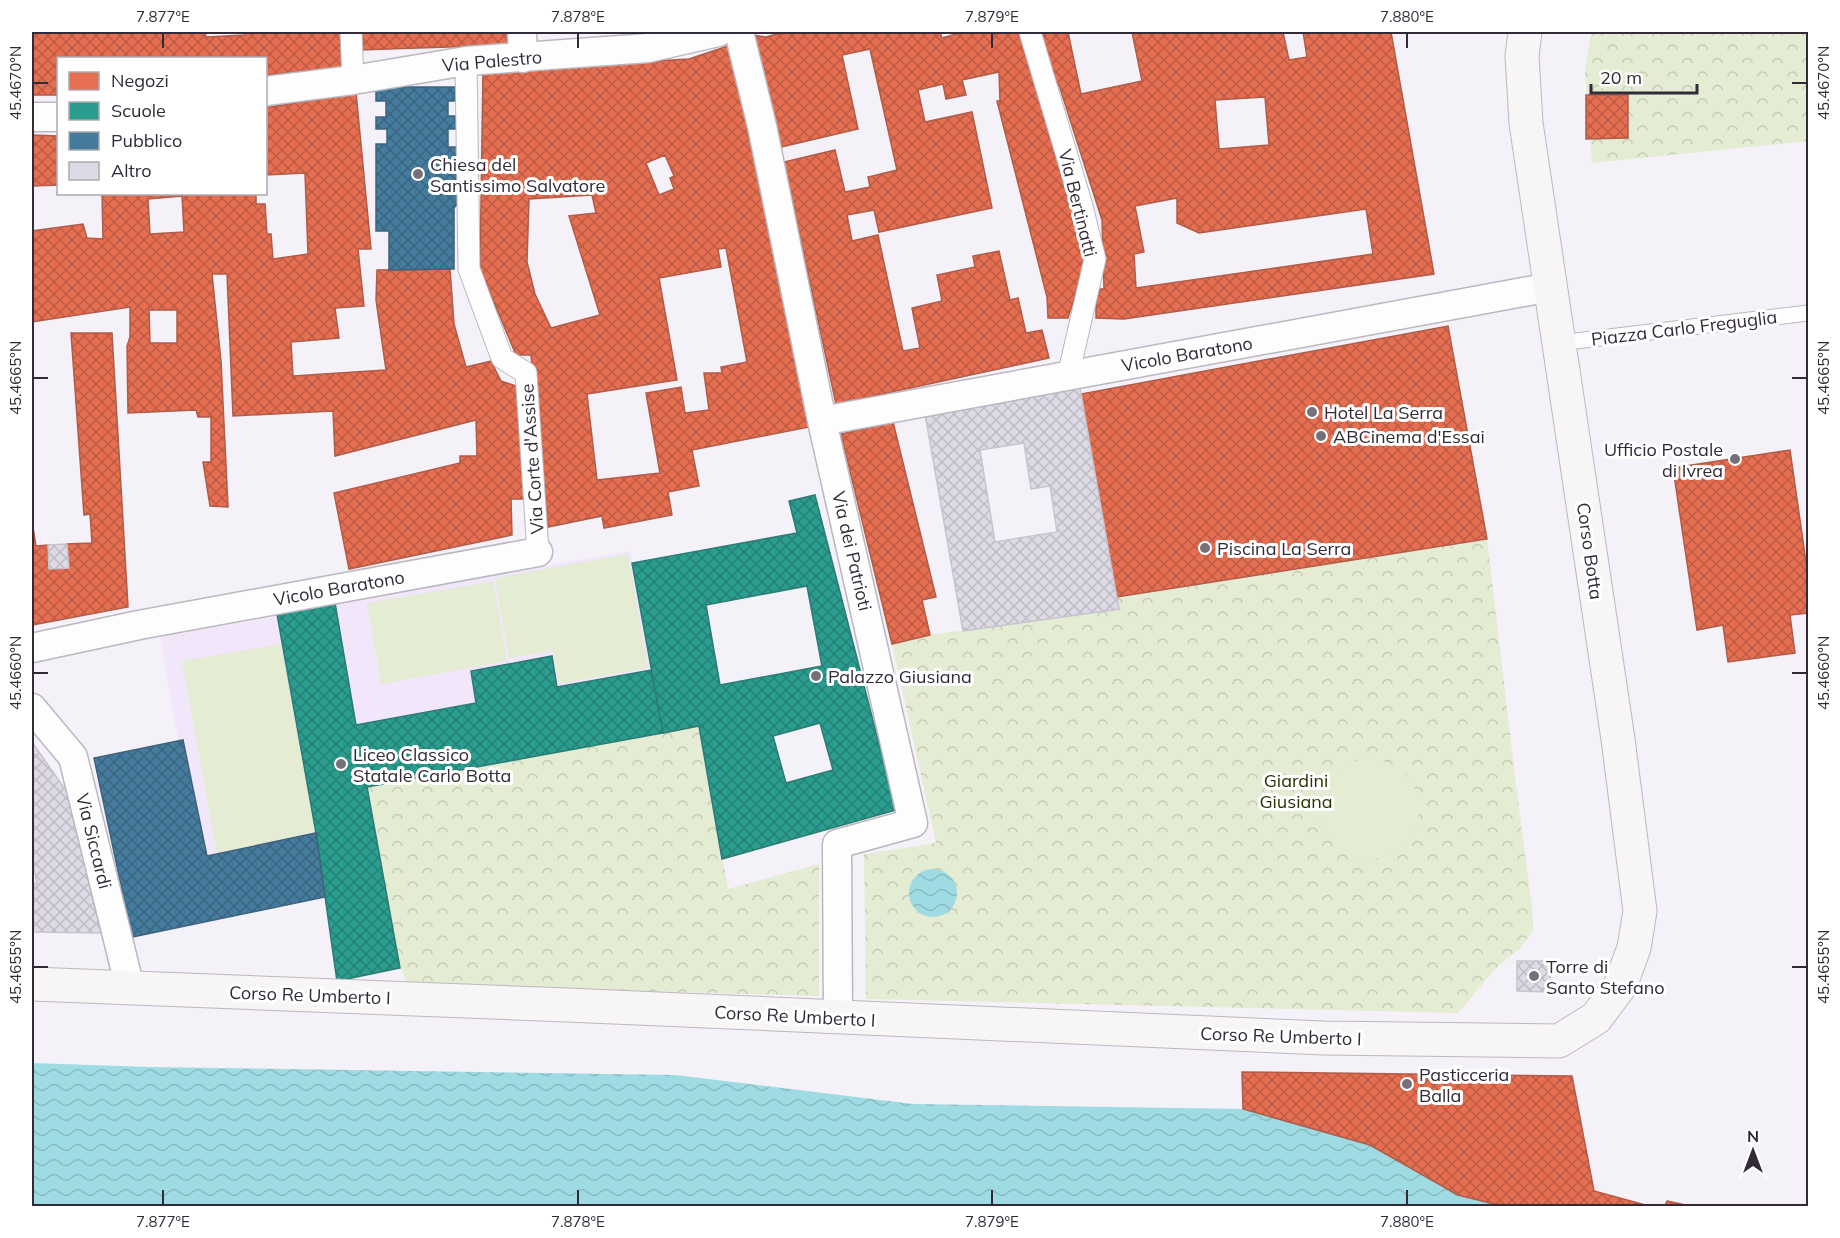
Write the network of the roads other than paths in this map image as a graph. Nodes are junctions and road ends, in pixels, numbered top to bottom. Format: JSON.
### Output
{"nodes":[{"id":1,"x":351,"y":32,"type":"edge"},
{"id":2,"x":718,"y":32,"type":"edge"},
{"id":3,"x":739,"y":32,"type":"edge"},
{"id":4,"x":1030,"y":32,"type":"edge"},
{"id":5,"x":1525,"y":32,"type":"edge"},
{"id":6,"x":522,"y":45,"type":"edge"},
{"id":7,"x":466,"y":61,"type":"junction"},
{"id":8,"x":353,"y":80,"type":"junction"},
{"id":9,"x":267,"y":91,"type":"edge"},
{"id":10,"x":32,"y":117,"type":"edge"},
{"id":11,"x":57,"y":117,"type":"edge"},
{"id":12,"x":1551,"y":287,"type":"junction"},
{"id":13,"x":1809,"y":313,"type":"edge"},
{"id":14,"x":1559,"y":343,"type":"junction"},
{"id":15,"x":1068,"y":376,"type":"junction"},
{"id":16,"x":822,"y":421,"type":"junction"},
{"id":17,"x":538,"y":552,"type":"joint"},
{"id":18,"x":32,"y":648,"type":"edge"},
{"id":19,"x":32,"y":708,"type":"edge"},
{"id":20,"x":32,"y":984,"type":"edge"},
{"id":21,"x":130,"y":988,"type":"junction"},
{"id":22,"x":838,"y":1018,"type":"junction"},
{"id":23,"x":1559,"y":1041,"type":"joint"}],
"edges":[{"from":1,"to":8,"type":"street"},
{"from":2,"to":6,"type":"street","name":"Via Palestro"},
{"from":3,"to":16,"type":"street","name":"Via dei Patrioti"},
{"from":4,"to":15,"type":"street","name":"Via Bertinatti"},
{"from":5,"to":12,"type":"main road","name":"Corso Botta"},
{"from":6,"to":7,"type":"street","name":"Via Palestro"},
{"from":7,"to":8,"type":"street","name":"Via Palestro"},
{"from":7,"to":17,"type":"street","name":"Via Corte d'Assise"},
{"from":8,"to":9,"type":"street","name":"Via Palestro"},
{"from":10,"to":11,"type":"street"},
{"from":12,"to":14,"type":"main road","name":"Corso Botta"},
{"from":12,"to":15,"type":"street","name":"Vicolo Baratono"},
{"from":13,"to":14,"type":"lane","name":"Piazza Carlo Freguglia"},
{"from":14,"to":23,"type":"main road","name":"Corso Botta"},
{"from":15,"to":16,"type":"street","name":"Vicolo Baratono"},
{"from":16,"to":22,"type":"street","name":"Via dei Patrioti"},
{"from":17,"to":18,"type":"street","name":"Vicolo Baratono"},
{"from":19,"to":21,"type":"street","name":"Via Siccardi"},
{"from":20,"to":21,"type":"main road","name":"Corso Re Umberto I"},
{"from":21,"to":22,"type":"main road","name":"Corso Re Umberto I"},
{"from":22,"to":23,"type":"main road","name":"Corso Re Umberto I"}]}
